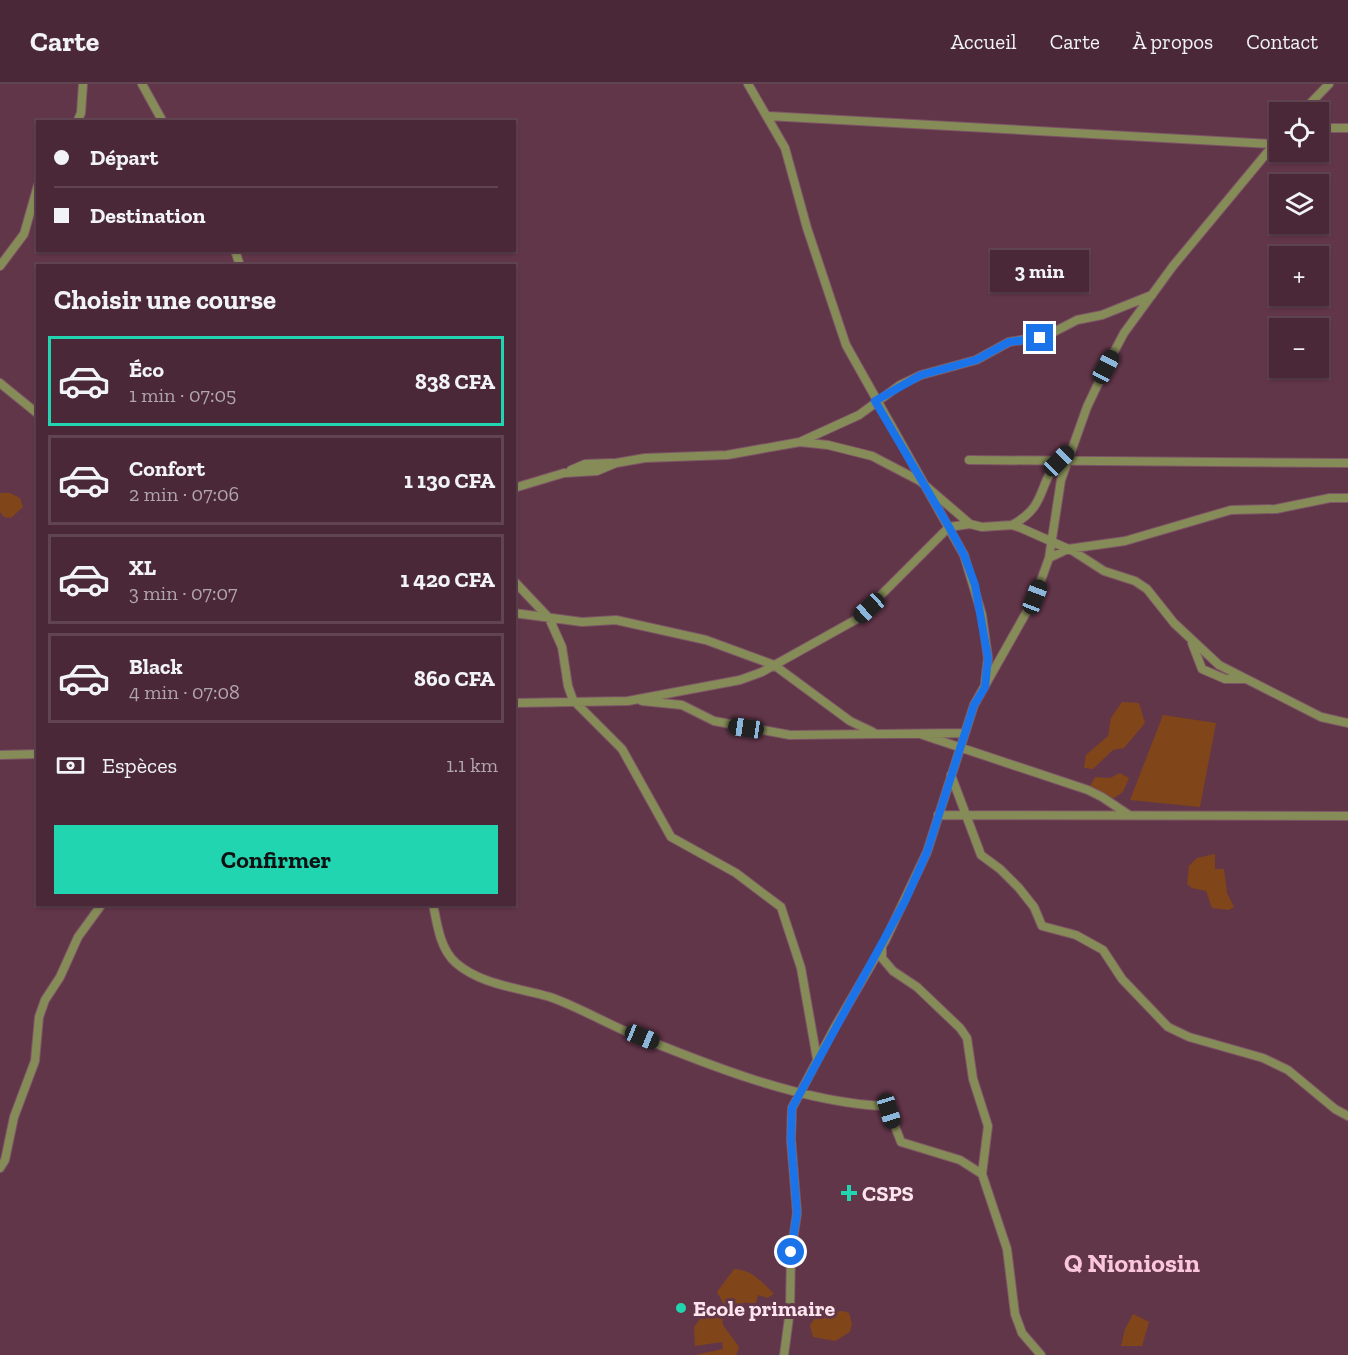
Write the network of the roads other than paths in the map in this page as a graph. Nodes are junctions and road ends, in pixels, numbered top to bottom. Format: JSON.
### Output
{"nodes":[{"id":1,"x":83,"y":84,"type":"edge"},
{"id":2,"x":142,"y":84,"type":"edge"},
{"id":3,"x":748,"y":84,"type":"edge"},
{"id":4,"x":1329,"y":84,"type":"edge"},
{"id":5,"x":1312,"y":102,"type":"edge"},
{"id":6,"x":768,"y":116,"type":"junction"},
{"id":7,"x":78,"y":120,"type":"edge"},
{"id":8,"x":162,"y":120,"type":"edge"},
{"id":9,"x":1329,"y":128,"type":"edge"},
{"id":10,"x":1348,"y":128,"type":"edge"},
{"id":11,"x":1269,"y":144,"type":"edge"},
{"id":12,"x":1269,"y":149,"type":"edge"},
{"id":13,"x":36,"y":192,"type":"edge"},
{"id":14,"x":0,"y":266,"type":"edge"},
{"id":15,"x":1152,"y":295,"type":"junction"},
{"id":16,"x":0,"y":384,"type":"edge"},
{"id":17,"x":875,"y":401,"type":"junction"},
{"id":18,"x":36,"y":412,"type":"edge"},
{"id":19,"x":800,"y":442,"type":"junction"},
{"id":20,"x":1073,"y":446,"type":"junction"},
{"id":21,"x":969,"y":460,"type":"dead end"},
{"id":22,"x":1059,"y":461,"type":"junction"},
{"id":23,"x":1068,"y":461,"type":"junction"},
{"id":24,"x":1348,"y":463,"type":"edge"},
{"id":25,"x":920,"y":481,"type":"junction"},
{"id":26,"x":516,"y":487,"type":"edge"},
{"id":27,"x":1348,"y":498,"type":"edge"},
{"id":28,"x":970,"y":524,"type":"junction"},
{"id":29,"x":1012,"y":525,"type":"junction"},
{"id":30,"x":949,"y":527,"type":"junction"},
{"id":31,"x":1052,"y":542,"type":"junction"},
{"id":32,"x":1068,"y":549,"type":"junction"},
{"id":33,"x":1049,"y":558,"type":"junction"},
{"id":34,"x":516,"y":582,"type":"edge"},
{"id":35,"x":516,"y":613,"type":"edge"},
{"id":36,"x":549,"y":618,"type":"junction"},
{"id":37,"x":1191,"y":640,"type":"junction"},
{"id":38,"x":774,"y":665,"type":"junction"},
{"id":39,"x":1246,"y":679,"type":"junction"},
{"id":40,"x":985,"y":687,"type":"junction"},
{"id":41,"x":573,"y":700,"type":"junction"},
{"id":42,"x":628,"y":701,"type":"junction"},
{"id":43,"x":516,"y":703,"type":"edge"},
{"id":44,"x":1348,"y":723,"type":"edge"},
{"id":45,"x":873,"y":732,"type":"junction"},
{"id":46,"x":916,"y":732,"type":"junction"},
{"id":47,"x":965,"y":733,"type":"junction"},
{"id":48,"x":960,"y":748,"type":"junction"},
{"id":49,"x":36,"y":754,"type":"edge"},
{"id":50,"x":0,"y":755,"type":"edge"},
{"id":51,"x":951,"y":775,"type":"junction"},
{"id":52,"x":938,"y":815,"type":"junction"},
{"id":53,"x":965,"y":815,"type":"junction"},
{"id":54,"x":1130,"y":816,"type":"junction"},
{"id":55,"x":1348,"y":816,"type":"edge"},
{"id":56,"x":101,"y":906,"type":"edge"},
{"id":57,"x":433,"y":906,"type":"edge"},
{"id":58,"x":882,"y":946,"type":"junction"},
{"id":59,"x":817,"y":1060,"type":"junction"},
{"id":60,"x":800,"y":1091,"type":"junction"},
{"id":61,"x":1348,"y":1116,"type":"edge"},
{"id":62,"x":0,"y":1168,"type":"edge"},
{"id":63,"x":982,"y":1174,"type":"junction"},
{"id":64,"x":784,"y":1355,"type":"edge"},
{"id":65,"x":1041,"y":1355,"type":"edge"}],
"edges":[{"from":1,"to":7,"type":"street"},
{"from":2,"to":8,"type":"street"},
{"from":3,"to":6,"type":"street"},
{"from":4,"to":5,"type":"street"},
{"from":6,"to":11,"type":"street"},
{"from":6,"to":17,"type":"street"},
{"from":9,"to":10,"type":"street"},
{"from":12,"to":15,"type":"street"},
{"from":13,"to":14,"type":"street"},
{"from":15,"to":17,"type":"street"},
{"from":15,"to":20,"type":"street"},
{"from":16,"to":18,"type":"street"},
{"from":17,"to":19,"type":"street"},
{"from":17,"to":25,"type":"street"},
{"from":19,"to":25,"type":"street"},
{"from":19,"to":26,"type":"street"},
{"from":20,"to":22,"type":"street"},
{"from":20,"to":23,"type":"street"},
{"from":21,"to":22,"type":"street"},
{"from":22,"to":23,"type":"street"},
{"from":22,"to":29,"type":"street"},
{"from":23,"to":24,"type":"street"},
{"from":23,"to":31,"type":"street"},
{"from":25,"to":28,"type":"street"},
{"from":25,"to":30,"type":"street"},
{"from":27,"to":32,"type":"street"},
{"from":28,"to":29,"type":"street"},
{"from":28,"to":30,"type":"street"},
{"from":29,"to":31,"type":"street"},
{"from":30,"to":38,"type":"street"},
{"from":30,"to":40,"type":"street"},
{"from":31,"to":32,"type":"street"},
{"from":31,"to":33,"type":"street"},
{"from":32,"to":33,"type":"street"},
{"from":32,"to":37,"type":"street"},
{"from":33,"to":40,"type":"street"},
{"from":34,"to":36,"type":"street"},
{"from":35,"to":36,"type":"street"},
{"from":36,"to":38,"type":"street"},
{"from":36,"to":41,"type":"street"},
{"from":37,"to":39,"type":"street"},
{"from":37,"to":39,"type":"street"},
{"from":38,"to":42,"type":"street"},
{"from":38,"to":45,"type":"street"},
{"from":39,"to":44,"type":"street"},
{"from":40,"to":47,"type":"street"},
{"from":41,"to":42,"type":"street"},
{"from":41,"to":43,"type":"street"},
{"from":41,"to":59,"type":"street"},
{"from":42,"to":45,"type":"street"},
{"from":45,"to":46,"type":"street"},
{"from":46,"to":47,"type":"street"},
{"from":46,"to":48,"type":"street"},
{"from":47,"to":48,"type":"street"},
{"from":48,"to":51,"type":"street"},
{"from":48,"to":54,"type":"street"},
{"from":49,"to":50,"type":"street"},
{"from":51,"to":52,"type":"street"},
{"from":51,"to":53,"type":"street"},
{"from":52,"to":53,"type":"street"},
{"from":52,"to":58,"type":"street"},
{"from":53,"to":54,"type":"street"},
{"from":53,"to":61,"type":"street"},
{"from":54,"to":55,"type":"street"},
{"from":56,"to":62,"type":"street"},
{"from":57,"to":60,"type":"street"},
{"from":58,"to":59,"type":"street"},
{"from":58,"to":63,"type":"street"},
{"from":59,"to":60,"type":"street"},
{"from":60,"to":63,"type":"street"},
{"from":60,"to":64,"type":"street"},
{"from":63,"to":65,"type":"street"}]}
